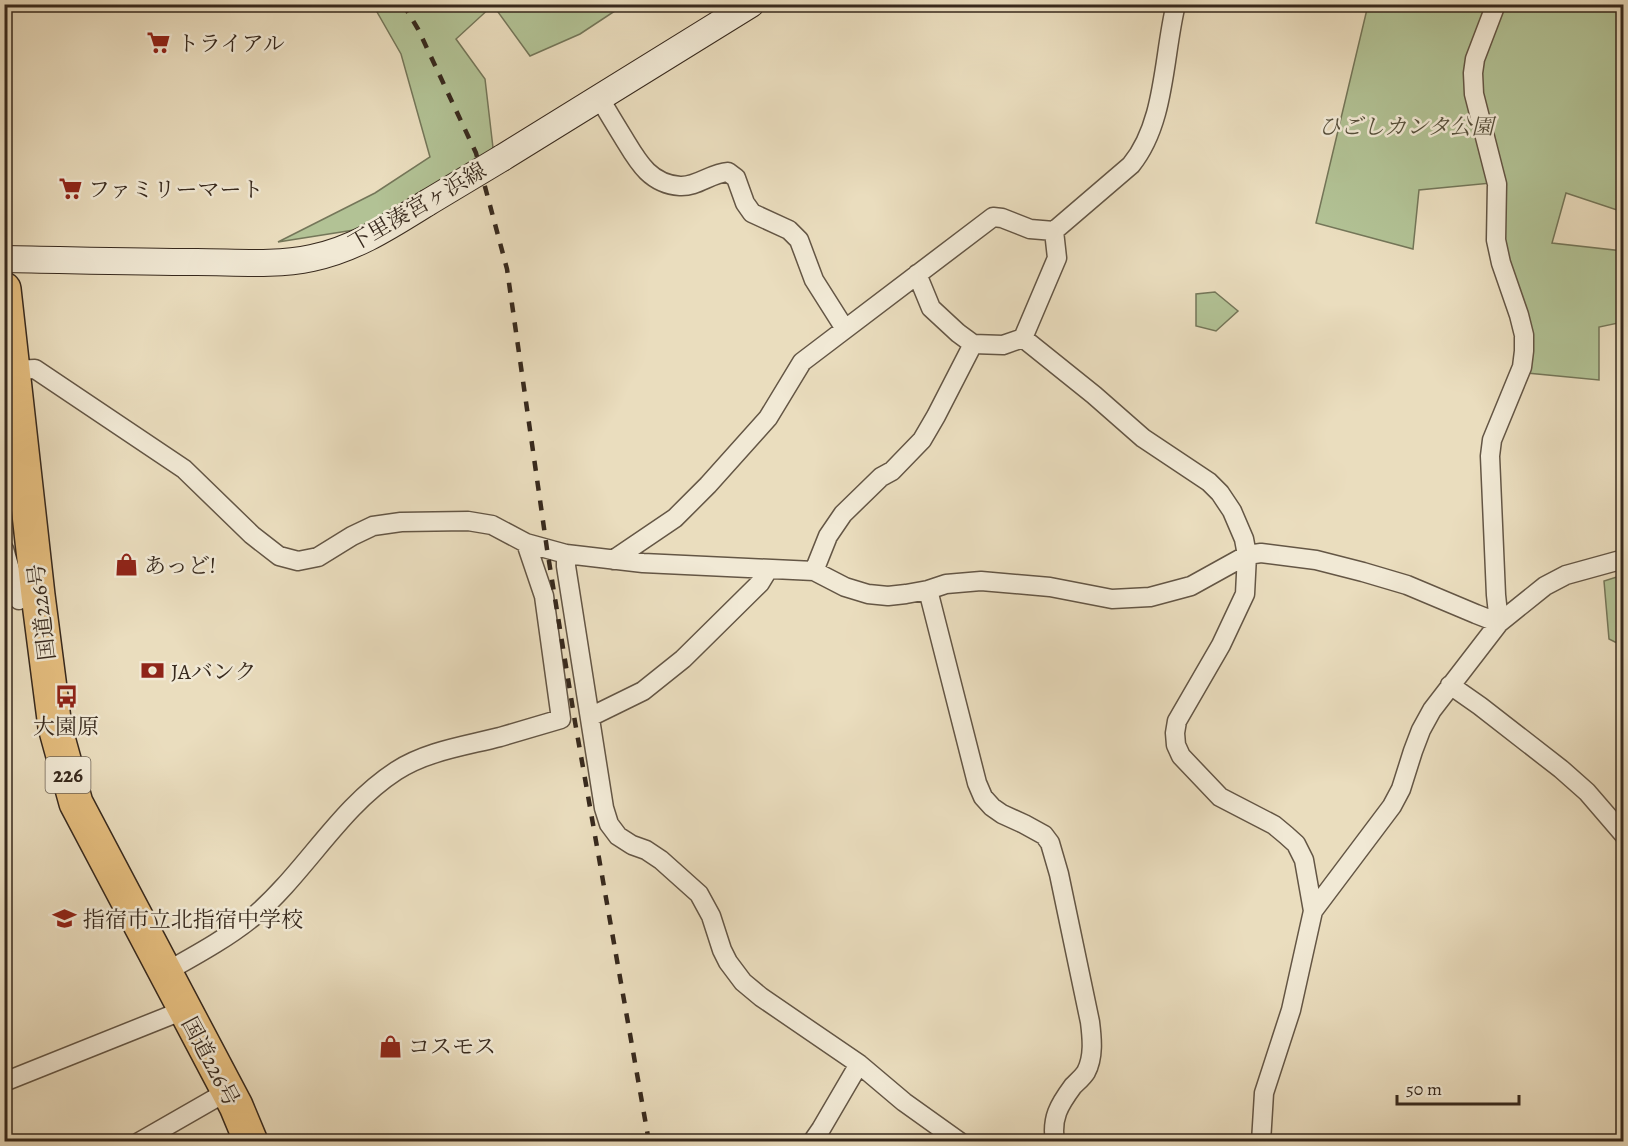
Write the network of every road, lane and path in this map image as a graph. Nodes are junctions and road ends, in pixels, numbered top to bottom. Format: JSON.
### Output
{"nodes":[{"id":1,"x":751,"y":4,"type":"edge"},
{"id":2,"x":1176,"y":4,"type":"edge"},
{"id":3,"x":1496,"y":4,"type":"edge"},
{"id":4,"x":599,"y":97,"type":"junction"},
{"id":5,"x":1054,"y":231,"type":"junction"},
{"id":6,"x":4,"y":259,"type":"edge"},
{"id":7,"x":917,"y":274,"type":"junction"},
{"id":8,"x":4,"y":289,"type":"edge"},
{"id":9,"x":844,"y":329,"type":"junction"},
{"id":10,"x":1023,"y":338,"type":"junction"},
{"id":11,"x":973,"y":344,"type":"junction"},
{"id":12,"x":14,"y":370,"type":"junction"},
{"id":13,"x":526,"y":543,"type":"junction"},
{"id":14,"x":4,"y":549,"type":"edge"},
{"id":15,"x":566,"y":554,"type":"junction"},
{"id":16,"x":1247,"y":555,"type":"junction"},
{"id":17,"x":1623,"y":559,"type":"edge"},
{"id":18,"x":613,"y":560,"type":"junction"},
{"id":19,"x":768,"y":570,"type":"junction"},
{"id":20,"x":814,"y":571,"type":"junction"},
{"id":21,"x":928,"y":590,"type":"junction"},
{"id":22,"x":20,"y":600,"type":"edge"},
{"id":23,"x":1499,"y":622,"type":"junction"},
{"id":24,"x":1450,"y":685,"type":"junction"},
{"id":25,"x":590,"y":717,"type":"junction"},
{"id":26,"x":1623,"y":835,"type":"edge"},
{"id":27,"x":1313,"y":911,"type":"junction"},
{"id":28,"x":164,"y":973,"type":"junction"},
{"id":29,"x":184,"y":1010,"type":"junction"},
{"id":30,"x":859,"y":1064,"type":"junction"},
{"id":31,"x":4,"y":1082,"type":"edge"},
{"id":32,"x":228,"y":1091,"type":"junction"},
{"id":33,"x":139,"y":1142,"type":"edge"},
{"id":34,"x":251,"y":1142,"type":"edge"},
{"id":35,"x":812,"y":1142,"type":"edge"},
{"id":36,"x":960,"y":1142,"type":"edge"},
{"id":37,"x":1055,"y":1142,"type":"edge"},
{"id":38,"x":1261,"y":1142,"type":"edge"}],
"edges":[{"from":1,"to":4,"type":"main road","name":"下里湊宮ヶ浜線"},
{"from":2,"to":5,"type":"street"},
{"from":3,"to":23,"type":"street"},
{"from":4,"to":6,"type":"main road","name":"下里湊宮ヶ浜線","bridge":true},
{"from":4,"to":9,"type":"street"},
{"from":5,"to":7,"type":"street"},
{"from":5,"to":10,"type":"street"},
{"from":7,"to":9,"type":"street"},
{"from":7,"to":11,"type":"street"},
{"from":8,"to":12,"type":"highway","name":"国道226号","number":"226"},
{"from":9,"to":18,"type":"street"},
{"from":10,"to":11,"type":"street"},
{"from":10,"to":16,"type":"street"},
{"from":11,"to":20,"type":"street"},
{"from":12,"to":13,"type":"street"},
{"from":12,"to":22,"type":"highway","name":"国道226号","number":"226"},
{"from":13,"to":15,"type":"street"},
{"from":13,"to":28,"type":"street"},
{"from":14,"to":22,"type":"street"},
{"from":15,"to":18,"type":"street"},
{"from":15,"to":25,"type":"street"},
{"from":16,"to":21,"type":"street"},
{"from":16,"to":23,"type":"street"},
{"from":16,"to":27,"type":"street"},
{"from":17,"to":23,"type":"street"},
{"from":18,"to":19,"type":"street"},
{"from":19,"to":20,"type":"street"},
{"from":19,"to":25,"type":"street"},
{"from":20,"to":21,"type":"street"},
{"from":21,"to":37,"type":"street"},
{"from":22,"to":28,"type":"highway","name":"国道226号","number":"226"},
{"from":23,"to":24,"type":"street"},
{"from":24,"to":26,"type":"street"},
{"from":24,"to":27,"type":"street"},
{"from":25,"to":30,"type":"street"},
{"from":27,"to":38,"type":"street"},
{"from":28,"to":29,"type":"highway","name":"国道226号","number":"226"},
{"from":29,"to":31,"type":"street"},
{"from":29,"to":32,"type":"highway","name":"国道226号","number":"226"},
{"from":30,"to":35,"type":"street"},
{"from":30,"to":36,"type":"street"},
{"from":32,"to":33,"type":"street"},
{"from":32,"to":34,"type":"highway","name":"国道226号","number":"226"}]}
